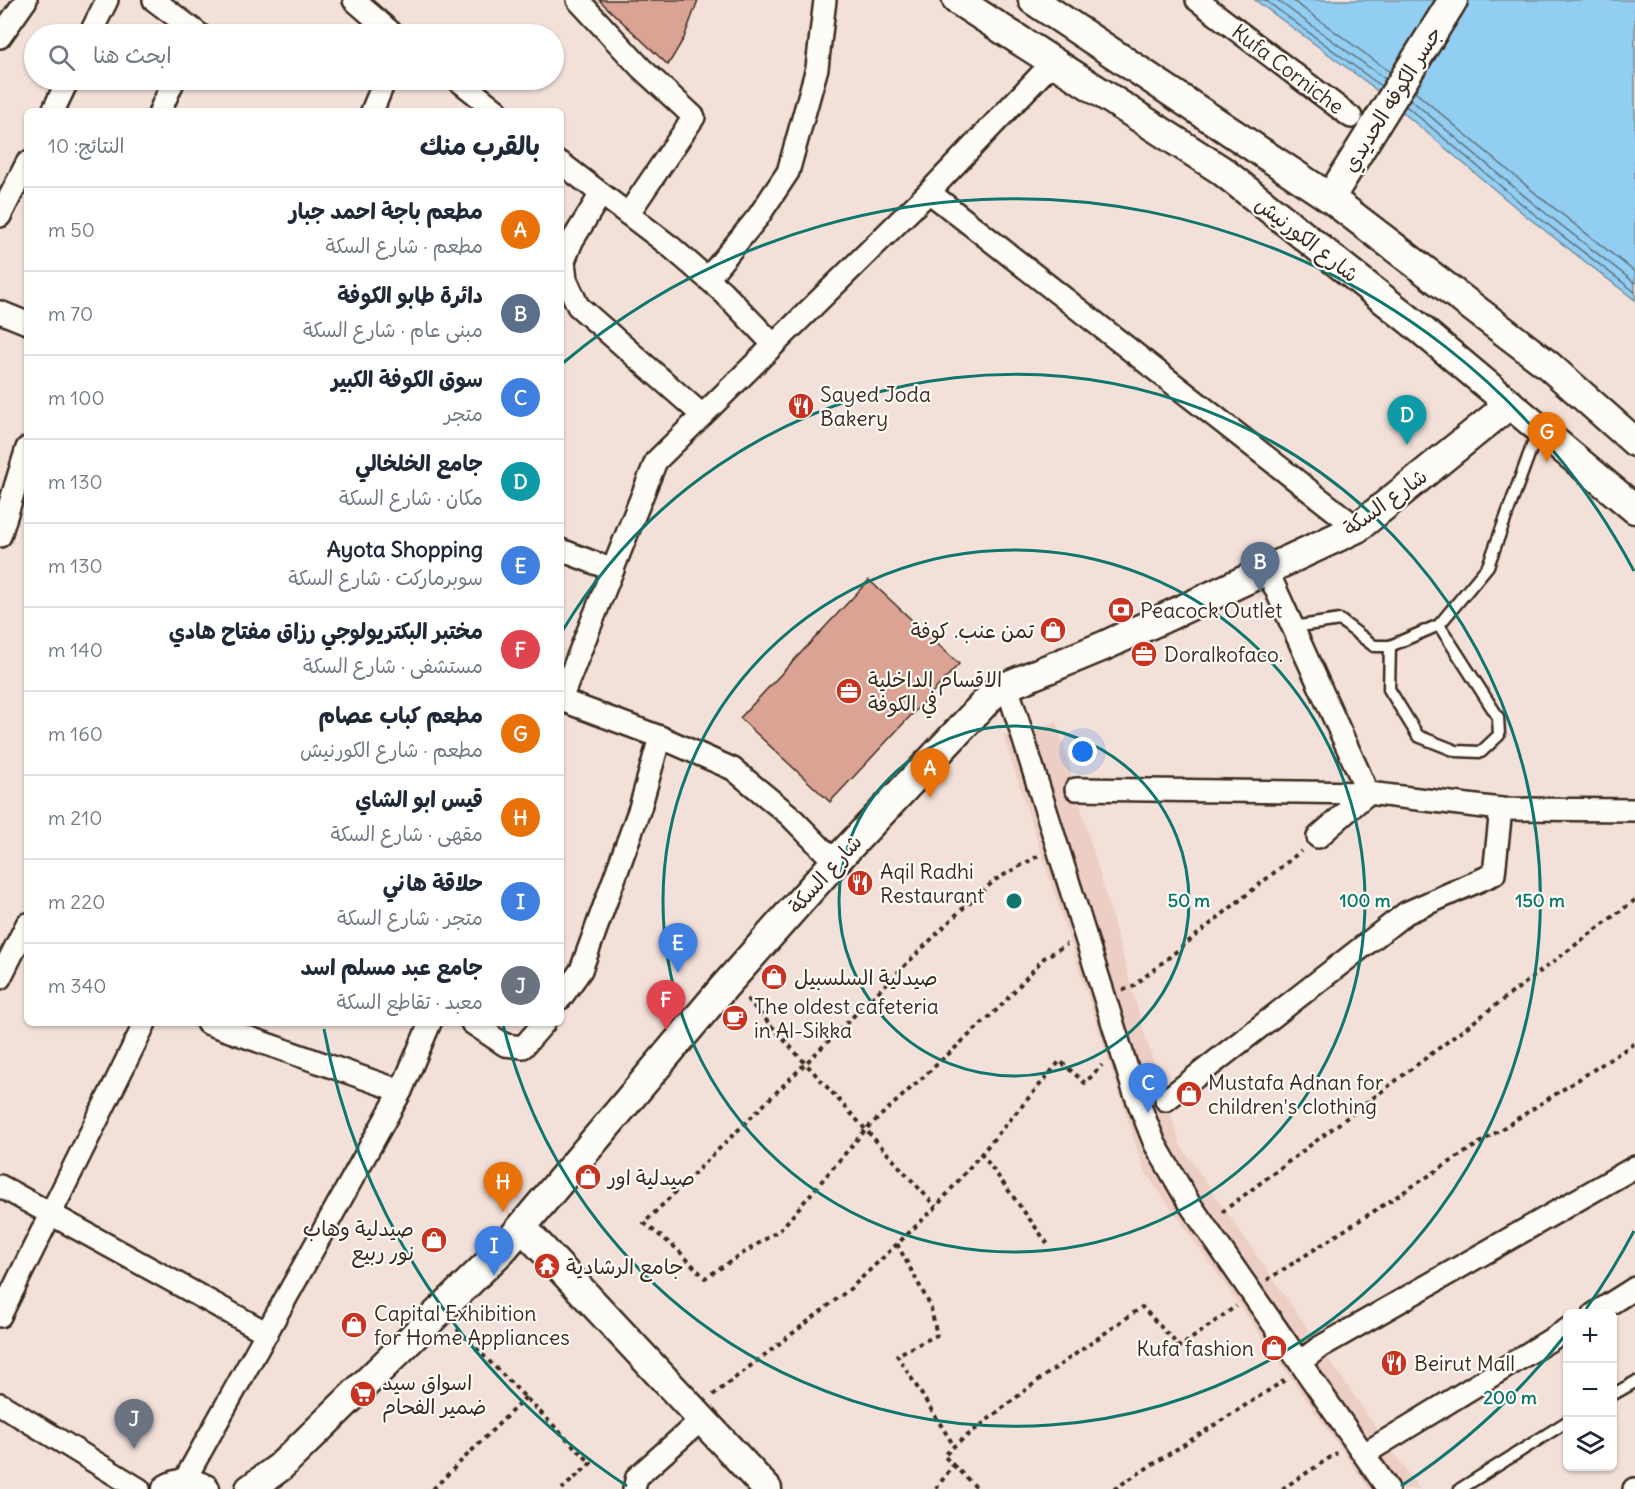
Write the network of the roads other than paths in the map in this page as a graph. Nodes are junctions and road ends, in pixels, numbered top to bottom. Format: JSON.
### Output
{"nodes":[{"id":1,"x":26,"y":0,"type":"edge"},
{"id":2,"x":107,"y":0,"type":"edge"},
{"id":3,"x":154,"y":0,"type":"edge"},
{"id":4,"x":578,"y":0,"type":"edge"},
{"id":5,"x":825,"y":0,"type":"edge"},
{"id":6,"x":957,"y":0,"type":"edge"},
{"id":7,"x":1197,"y":0,"type":"edge"},
{"id":8,"x":1453,"y":0,"type":"edge"},
{"id":9,"x":1037,"y":1,"type":"edge"},
{"id":10,"x":363,"y":3,"type":"edge"},
{"id":11,"x":95,"y":24,"type":"edge"},
{"id":12,"x":183,"y":24,"type":"edge"},
{"id":13,"x":383,"y":24,"type":"edge"},
{"id":14,"x":0,"y":37,"type":"edge"},
{"id":15,"x":1054,"y":61,"type":"junction"},
{"id":16,"x":63,"y":90,"type":"edge"},
{"id":17,"x":169,"y":90,"type":"edge"},
{"id":18,"x":381,"y":90,"type":"edge"},
{"id":19,"x":471,"y":90,"type":"edge"},
{"id":20,"x":54,"y":108,"type":"edge"},
{"id":21,"x":161,"y":108,"type":"edge"},
{"id":22,"x":373,"y":108,"type":"edge"},
{"id":23,"x":493,"y":108,"type":"edge"},
{"id":24,"x":1365,"y":119,"type":"junction"},
{"id":25,"x":564,"y":165,"type":"edge"},
{"id":26,"x":24,"y":169,"type":"edge"},
{"id":27,"x":929,"y":192,"type":"junction"},
{"id":28,"x":602,"y":194,"type":"junction"},
{"id":29,"x":1330,"y":198,"type":"junction"},
{"id":30,"x":628,"y":214,"type":"junction"},
{"id":31,"x":0,"y":216,"type":"edge"},
{"id":32,"x":708,"y":279,"type":"junction"},
{"id":33,"x":0,"y":312,"type":"edge"},
{"id":34,"x":24,"y":322,"type":"edge"},
{"id":35,"x":773,"y":344,"type":"junction"},
{"id":36,"x":1510,"y":404,"type":"junction"},
{"id":37,"x":702,"y":415,"type":"junction"},
{"id":38,"x":1539,"y":428,"type":"junction"},
{"id":39,"x":1635,"y":442,"type":"edge"},
{"id":40,"x":24,"y":458,"type":"edge"},
{"id":41,"x":13,"y":494,"type":"edge"},
{"id":42,"x":1635,"y":509,"type":"edge"},
{"id":43,"x":1357,"y":528,"type":"junction"},
{"id":44,"x":0,"y":536,"type":"edge"},
{"id":45,"x":564,"y":551,"type":"edge"},
{"id":46,"x":613,"y":570,"type":"junction"},
{"id":47,"x":1267,"y":570,"type":"junction"},
{"id":48,"x":1439,"y":625,"type":"junction"},
{"id":49,"x":1293,"y":627,"type":"junction"},
{"id":50,"x":1390,"y":646,"type":"junction"},
{"id":51,"x":1007,"y":686,"type":"junction"},
{"id":52,"x":564,"y":692,"type":"edge"},
{"id":53,"x":564,"y":700,"type":"edge"},
{"id":54,"x":660,"y":737,"type":"junction"},
{"id":55,"x":1076,"y":789,"type":"dead end"},
{"id":56,"x":1368,"y":793,"type":"junction"},
{"id":57,"x":1501,"y":809,"type":"junction"},
{"id":58,"x":1635,"y":810,"type":"edge"},
{"id":59,"x":1318,"y":837,"type":"road end"},
{"id":60,"x":835,"y":862,"type":"junction"},
{"id":61,"x":24,"y":930,"type":"edge"},
{"id":62,"x":14,"y":948,"type":"edge"},
{"id":63,"x":0,"y":978,"type":"edge"},
{"id":64,"x":564,"y":994,"type":"edge"},
{"id":65,"x":144,"y":1026,"type":"edge"},
{"id":66,"x":216,"y":1026,"type":"edge"},
{"id":67,"x":429,"y":1026,"type":"edge"},
{"id":68,"x":476,"y":1026,"type":"edge"},
{"id":69,"x":542,"y":1026,"type":"edge"},
{"id":70,"x":401,"y":1091,"type":"junction"},
{"id":71,"x":1166,"y":1100,"type":"dead end"},
{"id":72,"x":1635,"y":1167,"type":"edge"},
{"id":73,"x":0,"y":1186,"type":"edge"},
{"id":74,"x":50,"y":1215,"type":"junction"},
{"id":75,"x":522,"y":1227,"type":"junction"},
{"id":76,"x":1635,"y":1288,"type":"edge"},
{"id":77,"x":1602,"y":1309,"type":"edge"},
{"id":78,"x":0,"y":1316,"type":"edge"},
{"id":79,"x":1563,"y":1332,"type":"edge"},
{"id":80,"x":267,"y":1333,"type":"junction"},
{"id":81,"x":1302,"y":1364,"type":"junction"},
{"id":82,"x":1635,"y":1382,"type":"edge"},
{"id":83,"x":1617,"y":1392,"type":"edge"},
{"id":84,"x":0,"y":1404,"type":"edge"},
{"id":85,"x":698,"y":1415,"type":"junction"},
{"id":86,"x":1563,"y":1424,"type":"edge"},
{"id":87,"x":1359,"y":1447,"type":"junction"},
{"id":88,"x":185,"y":1487,"type":"edge"},
{"id":89,"x":140,"y":1489,"type":"edge"},
{"id":90,"x":250,"y":1489,"type":"edge"},
{"id":91,"x":634,"y":1489,"type":"edge"},
{"id":92,"x":767,"y":1489,"type":"edge"},
{"id":93,"x":1388,"y":1489,"type":"edge"},
{"id":94,"x":1460,"y":1489,"type":"edge"}],
"edges":[{"from":1,"to":14,"type":"street"},
{"from":2,"to":11,"type":"street"},
{"from":3,"to":12,"type":"street"},
{"from":4,"to":30,"type":"street"},
{"from":5,"to":32,"type":"street"},
{"from":6,"to":15,"type":"street","name":"شارع الكورنيش"},
{"from":7,"to":24,"type":"street","name":"Kufa Corniche"},
{"from":8,"to":24,"type":"street","name":"جسر الکوفه الحديدي"},
{"from":9,"to":29,"type":"street","name":"شارع الكورنيش"},
{"from":10,"to":13,"type":"street"},
{"from":15,"to":27,"type":"street"},
{"from":15,"to":36,"type":"street","name":"شارع الكورنيش"},
{"from":16,"to":20,"type":"street"},
{"from":17,"to":21,"type":"street"},
{"from":18,"to":22,"type":"street"},
{"from":19,"to":23,"type":"street"},
{"from":24,"to":29,"type":"street","name":"جسر الکوفه الحديدي"},
{"from":25,"to":28,"type":"street"},
{"from":26,"to":31,"type":"street"},
{"from":27,"to":35,"type":"street"},
{"from":27,"to":43,"type":"street"},
{"from":28,"to":30,"type":"street"},
{"from":28,"to":37,"type":"street"},
{"from":29,"to":39,"type":"street","name":"شارع الكورنيش"},
{"from":30,"to":32,"type":"street"},
{"from":32,"to":35,"type":"street"},
{"from":33,"to":34,"type":"street"},
{"from":35,"to":37,"type":"street"},
{"from":36,"to":38,"type":"street","name":"شارع الكورنيش"},
{"from":36,"to":43,"type":"street","name":"شارع السكة"},
{"from":37,"to":46,"type":"street"},
{"from":38,"to":42,"type":"street","name":"شارع الكورنيش"},
{"from":38,"to":48,"type":"lane"},
{"from":40,"to":41,"type":"street"},
{"from":41,"to":44,"type":"street"},
{"from":43,"to":47,"type":"street","name":"شارع السكة"},
{"from":45,"to":46,"type":"street"},
{"from":46,"to":52,"type":"street"},
{"from":47,"to":49,"type":"street"},
{"from":47,"to":51,"type":"street","name":"شارع السكة"},
{"from":48,"to":50,"type":"lane"},
{"from":48,"to":50,"type":"lane"},
{"from":49,"to":50,"type":"lane"},
{"from":49,"to":56,"type":"street"},
{"from":51,"to":60,"type":"street","name":"شارع السكة"},
{"from":51,"to":81,"type":"street"},
{"from":53,"to":54,"type":"street"},
{"from":54,"to":60,"type":"street"},
{"from":54,"to":64,"type":"street"},
{"from":55,"to":56,"type":"street"},
{"from":56,"to":57,"type":"street"},
{"from":56,"to":59,"type":"street"},
{"from":57,"to":58,"type":"street"},
{"from":57,"to":71,"type":"street"},
{"from":60,"to":75,"type":"street","name":"شارع السكة"},
{"from":61,"to":62,"type":"street"},
{"from":62,"to":63,"type":"street"},
{"from":65,"to":74,"type":"street"},
{"from":66,"to":70,"type":"street"},
{"from":67,"to":70,"type":"street"},
{"from":68,"to":69,"type":"street"},
{"from":70,"to":80,"type":"street"},
{"from":72,"to":81,"type":"street"},
{"from":73,"to":74,"type":"street"},
{"from":74,"to":78,"type":"street"},
{"from":74,"to":80,"type":"street"},
{"from":75,"to":85,"type":"street"},
{"from":75,"to":90,"type":"street","name":"شارع السكة"},
{"from":76,"to":77,"type":"street"},
{"from":79,"to":87,"type":"street"},
{"from":80,"to":88,"type":"street"},
{"from":81,"to":87,"type":"street"},
{"from":82,"to":83,"type":"lane"},
{"from":84,"to":89,"type":"street"},
{"from":85,"to":91,"type":"street"},
{"from":85,"to":92,"type":"street"},
{"from":86,"to":94,"type":"lane"},
{"from":87,"to":93,"type":"street"}]}
